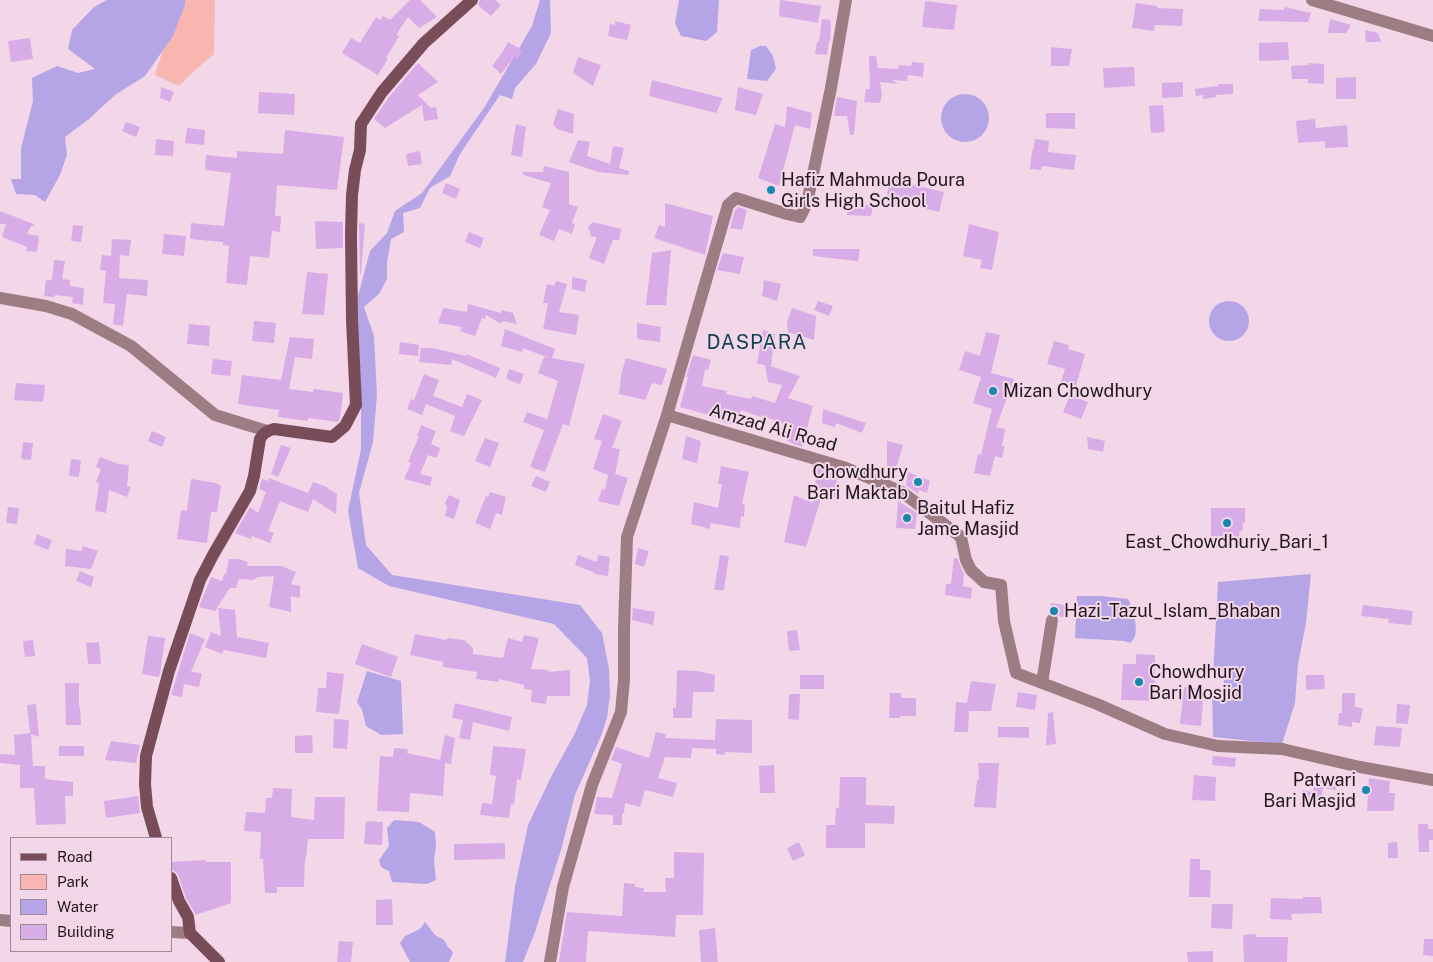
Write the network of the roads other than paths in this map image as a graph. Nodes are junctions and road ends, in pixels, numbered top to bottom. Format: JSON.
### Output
{"nodes":[{"id":1,"x":472,"y":0,"type":"edge"},
{"id":2,"x":846,"y":0,"type":"edge"},
{"id":3,"x":1312,"y":0,"type":"edge"},
{"id":4,"x":1433,"y":36,"type":"edge"},
{"id":5,"x":0,"y":298,"type":"edge"},
{"id":6,"x":667,"y":415,"type":"junction"},
{"id":7,"x":267,"y":431,"type":"junction"},
{"id":8,"x":1052,"y":620,"type":"dead end"},
{"id":9,"x":1042,"y":683,"type":"junction"},
{"id":10,"x":1433,"y":780,"type":"edge"},
{"id":11,"x":156,"y":837,"type":"edge"},
{"id":12,"x":172,"y":881,"type":"edge"},
{"id":13,"x":172,"y":932,"type":"edge"},
{"id":14,"x":190,"y":933,"type":"junction"},
{"id":15,"x":219,"y":962,"type":"edge"},
{"id":16,"x":550,"y":962,"type":"edge"}],
"edges":[{"from":1,"to":7,"type":"main road"},
{"from":2,"to":6,"type":"street"},
{"from":3,"to":4,"type":"street"},
{"from":5,"to":7,"type":"street"},
{"from":6,"to":9,"type":"street","name":"Amzad Ali Road"},
{"from":6,"to":16,"type":"street"},
{"from":7,"to":11,"type":"main road"},
{"from":8,"to":9,"type":"street"},
{"from":9,"to":10,"type":"street","name":"Amzad Ali Road"},
{"from":12,"to":14,"type":"main road"},
{"from":13,"to":14,"type":"street"},
{"from":14,"to":15,"type":"main road"}]}
